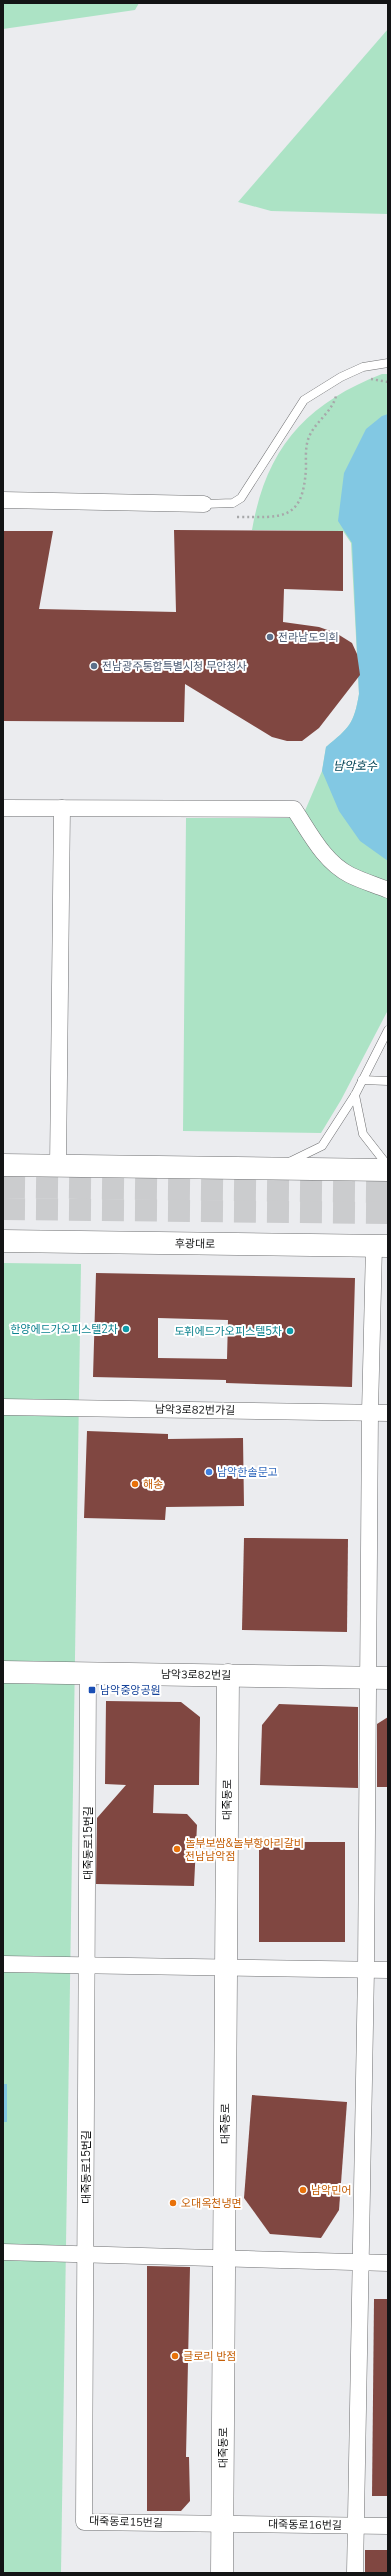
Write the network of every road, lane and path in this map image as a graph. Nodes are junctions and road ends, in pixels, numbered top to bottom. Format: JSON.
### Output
{"nodes":[{"id":1,"x":388,"y":363,"type":"edge"},
{"id":2,"x":337,"y":380,"type":"junction"},
{"id":3,"x":3,"y":500,"type":"edge"},
{"id":4,"x":233,"y":503,"type":"junction"},
{"id":5,"x":204,"y":504,"type":"joint"},
{"id":6,"x":3,"y":808,"type":"edge"},
{"id":7,"x":62,"y":808,"type":"junction"},
{"id":8,"x":388,"y":890,"type":"edge"},
{"id":9,"x":388,"y":1030,"type":"edge"},
{"id":10,"x":362,"y":1080,"type":"junction"},
{"id":11,"x":388,"y":1081,"type":"edge"},
{"id":12,"x":355,"y":1094,"type":"junction"},
{"id":13,"x":3,"y":1166,"type":"edge"},
{"id":14,"x":58,"y":1166,"type":"junction"},
{"id":15,"x":388,"y":1166,"type":"edge"},
{"id":16,"x":274,"y":1169,"type":"junction"},
{"id":17,"x":388,"y":1170,"type":"edge"},
{"id":18,"x":3,"y":1241,"type":"edge"},
{"id":19,"x":381,"y":1246,"type":"edge"},
{"id":20,"x":3,"y":1407,"type":"edge"},
{"id":21,"x":370,"y":1412,"type":"junction"},
{"id":22,"x":388,"y":1413,"type":"edge"},
{"id":23,"x":3,"y":1672,"type":"edge"},
{"id":24,"x":88,"y":1673,"type":"junction"},
{"id":25,"x":228,"y":1675,"type":"junction"},
{"id":26,"x":378,"y":1678,"type":"edge"},
{"id":27,"x":3,"y":1964,"type":"edge"},
{"id":28,"x":87,"y":1966,"type":"junction"},
{"id":29,"x":226,"y":1968,"type":"junction"},
{"id":30,"x":366,"y":1970,"type":"junction"},
{"id":31,"x":388,"y":1970,"type":"edge"},
{"id":32,"x":3,"y":2252,"type":"edge"},
{"id":33,"x":86,"y":2253,"type":"junction"},
{"id":34,"x":224,"y":2257,"type":"junction"},
{"id":35,"x":361,"y":2262,"type":"junction"},
{"id":36,"x":388,"y":2262,"type":"edge"},
{"id":37,"x":222,"y":2524,"type":"junction"},
{"id":38,"x":355,"y":2526,"type":"junction"},
{"id":39,"x":388,"y":2526,"type":"edge"},
{"id":40,"x":222,"y":2573,"type":"edge"},
{"id":41,"x":355,"y":2573,"type":"edge"}],
"edges":[{"from":1,"to":2,"type":"lane"},
{"from":2,"to":4,"type":"lane"},
{"from":2,"to":4,"type":"path"},
{"from":3,"to":5,"type":"street"},
{"from":4,"to":5,"type":"lane"},
{"from":6,"to":7,"type":"street"},
{"from":7,"to":8,"type":"street"},
{"from":7,"to":14,"type":"street"},
{"from":9,"to":10,"type":"lane"},
{"from":10,"to":11,"type":"lane"},
{"from":10,"to":12,"type":"lane"},
{"from":12,"to":15,"type":"lane"},
{"from":12,"to":16,"type":"lane"},
{"from":13,"to":14,"type":"street"},
{"from":14,"to":16,"type":"street"},
{"from":16,"to":17,"type":"street"},
{"from":18,"to":19,"type":"street","name":"후광대로"},
{"from":19,"to":21,"type":"street"},
{"from":20,"to":21,"type":"street","name":"남악3로82번가길"},
{"from":21,"to":22,"type":"street","name":"남악3로82번가길"},
{"from":21,"to":26,"type":"street"},
{"from":23,"to":24,"type":"street","name":"남악3로82번길"},
{"from":24,"to":25,"type":"street","name":"남악3로82번길"},
{"from":24,"to":28,"type":"street","name":"대죽동로15번길"},
{"from":25,"to":26,"type":"street","name":"남악3로82번길"},
{"from":25,"to":29,"type":"street","name":"대죽동로"},
{"from":26,"to":30,"type":"street"},
{"from":27,"to":28,"type":"street"},
{"from":28,"to":29,"type":"street"},
{"from":28,"to":33,"type":"street","name":"대죽동로15번길"},
{"from":29,"to":30,"type":"street"},
{"from":29,"to":34,"type":"street","name":"대죽동로"},
{"from":30,"to":31,"type":"street"},
{"from":30,"to":35,"type":"street"},
{"from":32,"to":33,"type":"street"},
{"from":33,"to":34,"type":"street"},
{"from":33,"to":37,"type":"street","name":"대죽동로15번길"},
{"from":34,"to":35,"type":"street"},
{"from":34,"to":37,"type":"street","name":"대죽동로"},
{"from":35,"to":36,"type":"street"},
{"from":35,"to":38,"type":"street"},
{"from":37,"to":38,"type":"street","name":"대죽동로16번길"},
{"from":37,"to":40,"type":"street","name":"대죽동로"},
{"from":38,"to":39,"type":"street","name":"대죽동로16번길"},
{"from":38,"to":41,"type":"street"}]}
